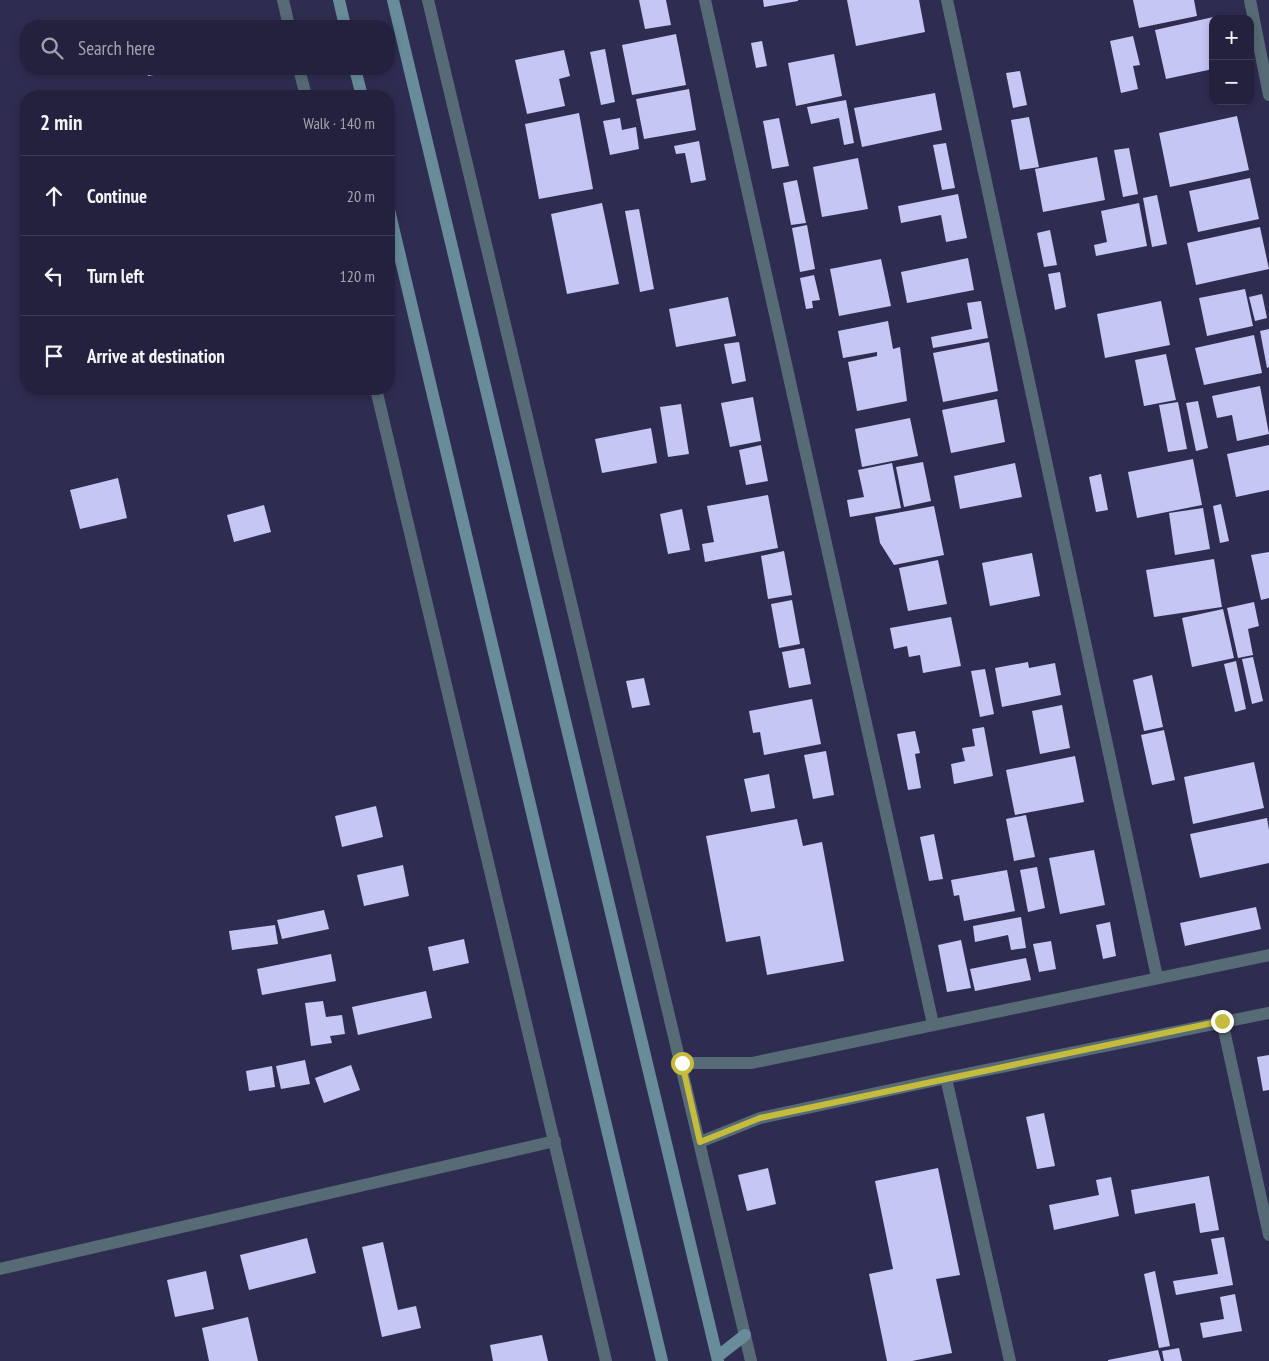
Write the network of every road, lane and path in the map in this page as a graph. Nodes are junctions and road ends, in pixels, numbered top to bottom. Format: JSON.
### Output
{"nodes":[{"id":1,"x":283,"y":0,"type":"edge"},
{"id":2,"x":339,"y":0,"type":"edge"},
{"id":3,"x":393,"y":0,"type":"edge"},
{"id":4,"x":428,"y":0,"type":"edge"},
{"id":5,"x":705,"y":0,"type":"edge"},
{"id":6,"x":947,"y":0,"type":"edge"},
{"id":7,"x":1250,"y":0,"type":"edge"},
{"id":8,"x":288,"y":20,"type":"edge"},
{"id":9,"x":344,"y":20,"type":"edge"},
{"id":10,"x":301,"y":75,"type":"edge"},
{"id":11,"x":357,"y":75,"type":"edge"},
{"id":12,"x":304,"y":90,"type":"edge"},
{"id":13,"x":360,"y":90,"type":"edge"},
{"id":14,"x":1269,"y":95,"type":"edge"},
{"id":15,"x":395,"y":235,"type":"edge"},
{"id":16,"x":377,"y":395,"type":"edge"},
{"id":17,"x":1269,"y":955,"type":"edge"},
{"id":18,"x":1156,"y":977,"type":"junction"},
{"id":19,"x":1269,"y":1012,"type":"edge"},
{"id":20,"x":1222,"y":1021,"type":"junction"},
{"id":21,"x":933,"y":1024,"type":"junction"},
{"id":22,"x":682,"y":1063,"type":"junction"},
{"id":23,"x":946,"y":1078,"type":"junction"},
{"id":24,"x":555,"y":1141,"type":"junction"},
{"id":25,"x":700,"y":1142,"type":"junction"},
{"id":26,"x":1269,"y":1235,"type":"edge"},
{"id":27,"x":0,"y":1269,"type":"edge"},
{"id":28,"x":745,"y":1335,"type":"junction"},
{"id":29,"x":718,"y":1359,"type":"edge"},
{"id":30,"x":606,"y":1361,"type":"edge"},
{"id":31,"x":662,"y":1361,"type":"edge"},
{"id":32,"x":752,"y":1361,"type":"edge"},
{"id":33,"x":1010,"y":1361,"type":"edge"}],
"edges":[{"from":1,"to":8,"type":"street"},
{"from":2,"to":9,"type":"main road"},
{"from":3,"to":29,"type":"main road"},
{"from":4,"to":22,"type":"street"},
{"from":5,"to":21,"type":"street"},
{"from":6,"to":18,"type":"street"},
{"from":7,"to":14,"type":"street"},
{"from":10,"to":12,"type":"street"},
{"from":11,"to":13,"type":"main road"},
{"from":15,"to":31,"type":"main road"},
{"from":16,"to":24,"type":"street"},
{"from":17,"to":18,"type":"street"},
{"from":18,"to":21,"type":"street"},
{"from":19,"to":20,"type":"street"},
{"from":20,"to":23,"type":"street"},
{"from":20,"to":26,"type":"street"},
{"from":21,"to":22,"type":"street"},
{"from":22,"to":25,"type":"street"},
{"from":23,"to":25,"type":"street"},
{"from":23,"to":33,"type":"street"},
{"from":24,"to":27,"type":"street"},
{"from":24,"to":30,"type":"street"},
{"from":25,"to":28,"type":"street"},
{"from":28,"to":29,"type":"main road"},
{"from":28,"to":32,"type":"street"}]}
